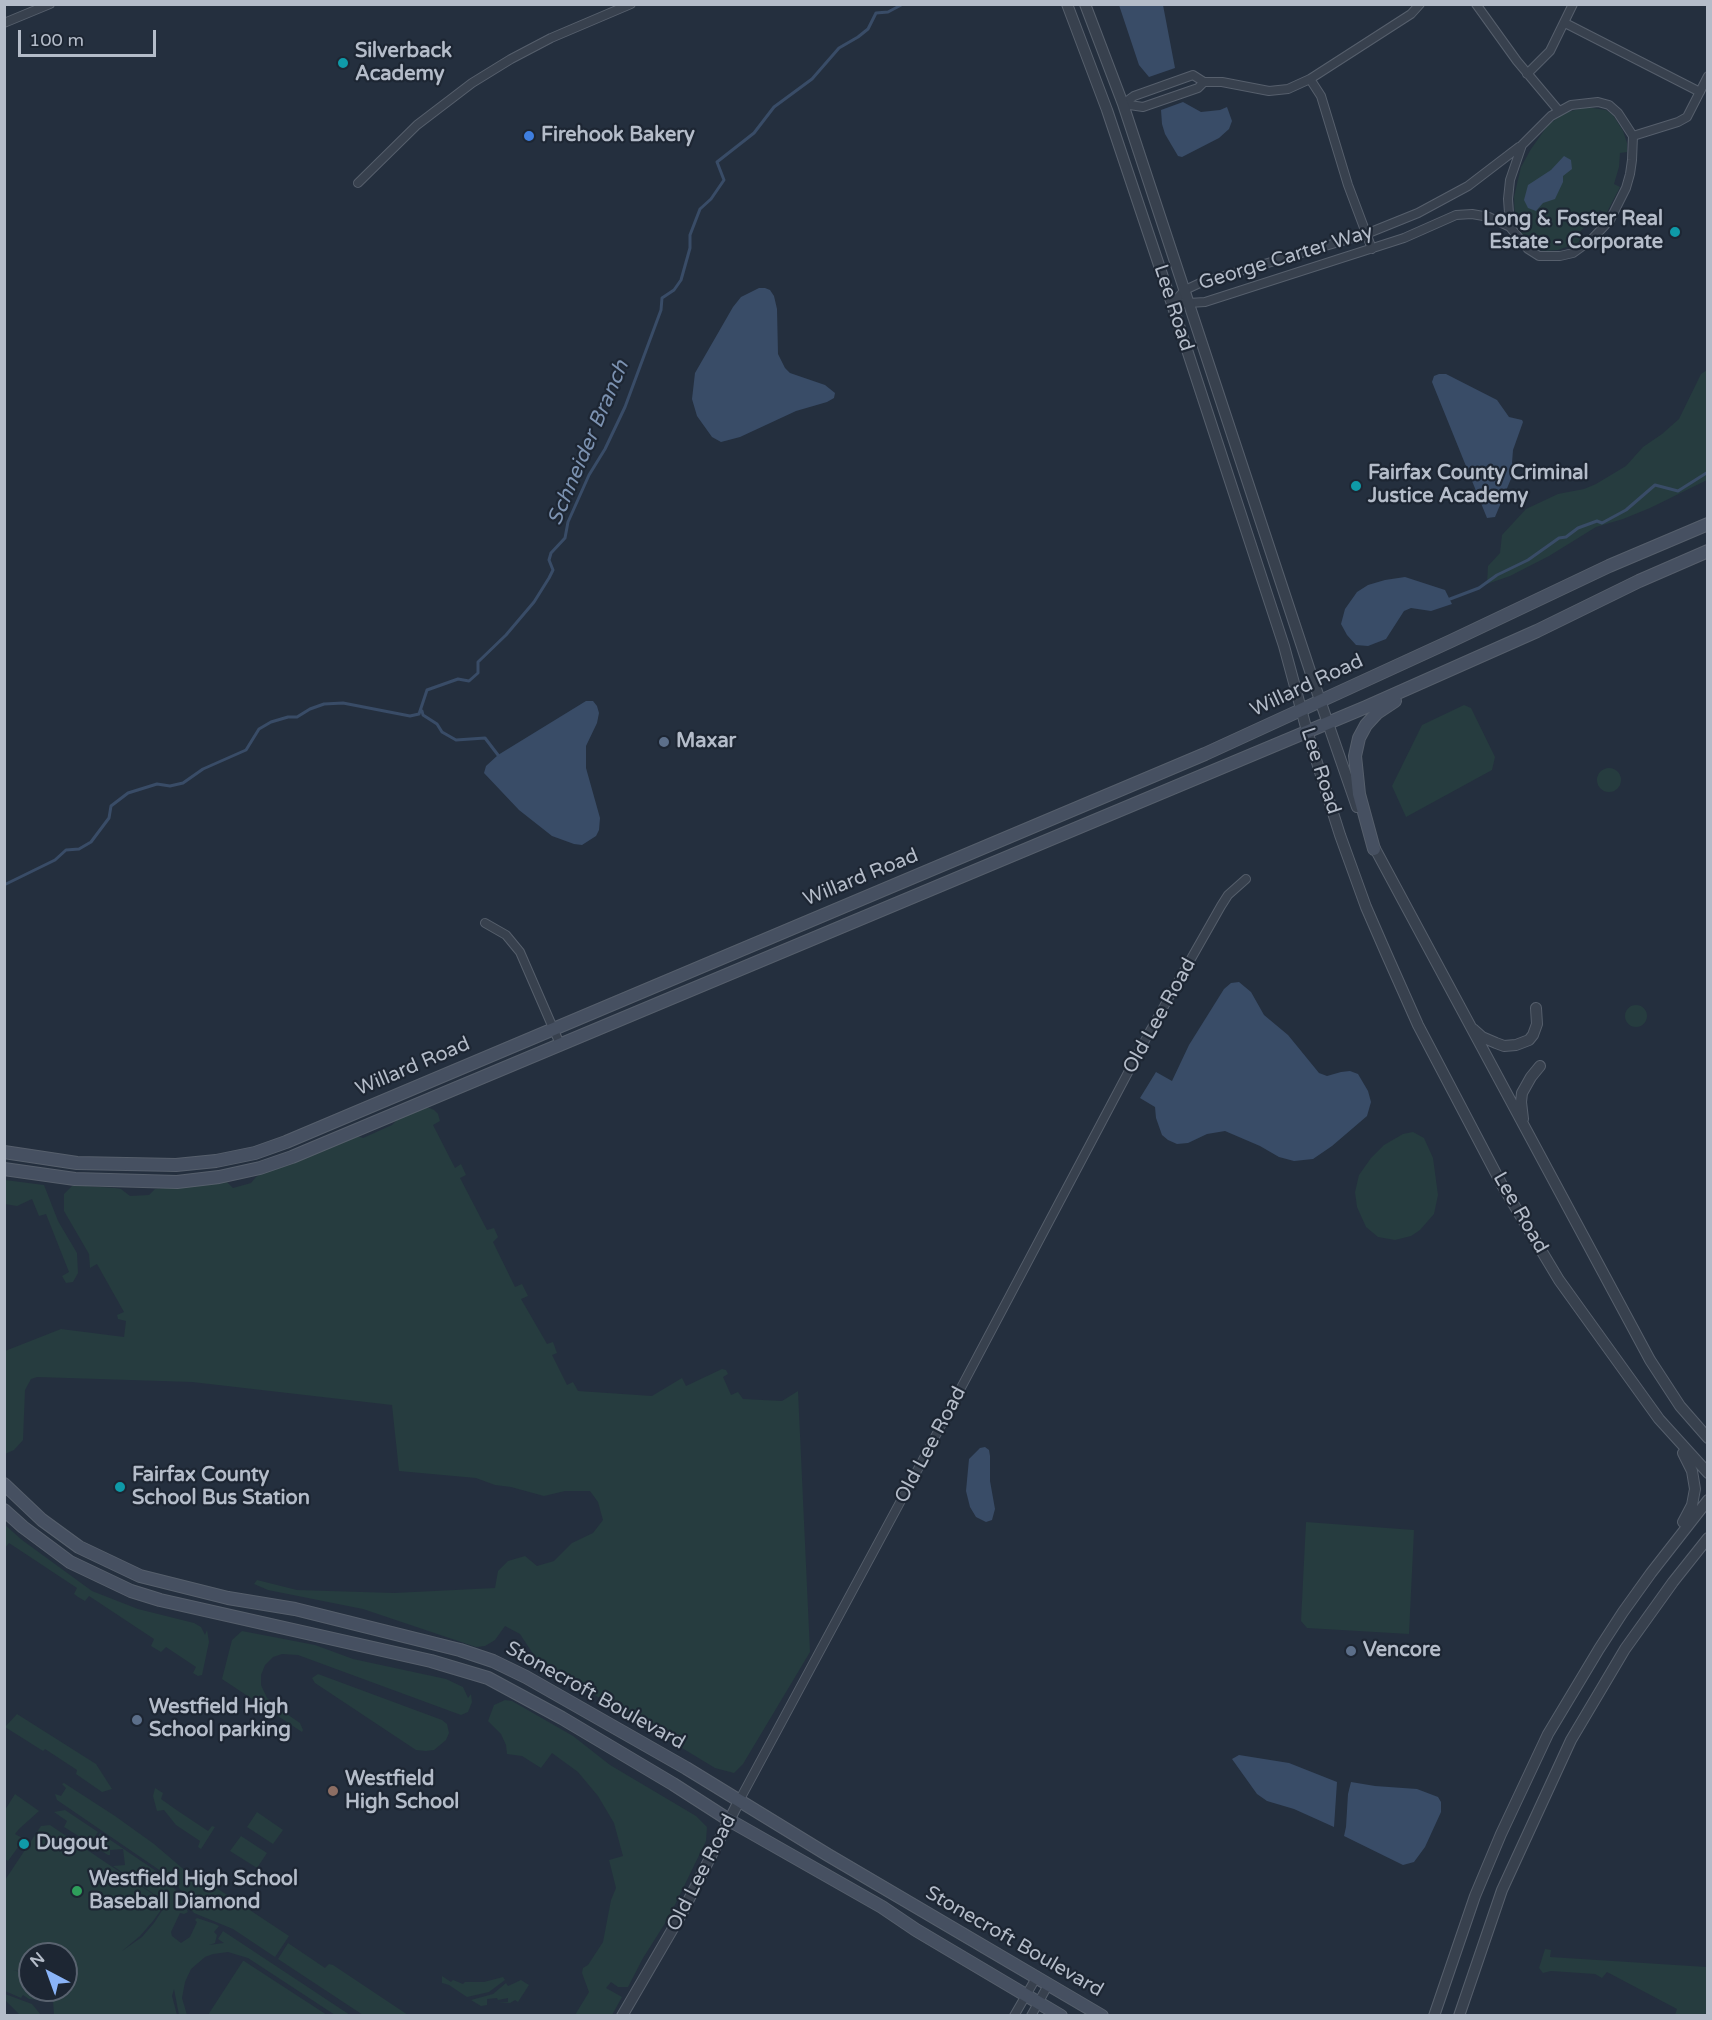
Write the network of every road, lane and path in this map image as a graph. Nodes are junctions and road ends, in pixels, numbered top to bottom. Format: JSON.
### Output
{"nodes":[{"id":1,"x":50,"y":4,"type":"edge"},
{"id":2,"x":631,"y":4,"type":"edge"},
{"id":3,"x":1067,"y":4,"type":"edge"},
{"id":4,"x":1085,"y":4,"type":"edge"},
{"id":5,"x":1420,"y":4,"type":"edge"},
{"id":6,"x":1476,"y":4,"type":"edge"},
{"id":7,"x":1574,"y":4,"type":"edge"},
{"id":8,"x":4,"y":23,"type":"edge"},
{"id":9,"x":1565,"y":23,"type":"junction"},
{"id":10,"x":1527,"y":74,"type":"junction"},
{"id":11,"x":1707,"y":76,"type":"edge"},
{"id":12,"x":1310,"y":79,"type":"junction"},
{"id":13,"x":1204,"y":82,"type":"junction"},
{"id":14,"x":1700,"y":92,"type":"junction"},
{"id":15,"x":1123,"y":104,"type":"junction"},
{"id":16,"x":1559,"y":111,"type":"junction"},
{"id":17,"x":1633,"y":136,"type":"junction"},
{"id":18,"x":1522,"y":145,"type":"junction"},
{"id":19,"x":358,"y":183,"type":"dead end"},
{"id":20,"x":1510,"y":227,"type":"junction"},
{"id":21,"x":1366,"y":234,"type":"junction"},
{"id":22,"x":1372,"y":249,"type":"junction"},
{"id":23,"x":1185,"y":290,"type":"junction"},
{"id":24,"x":1172,"y":304,"type":"junction"},
{"id":25,"x":1190,"y":304,"type":"junction"},
{"id":26,"x":1707,"y":524,"type":"edge"},
{"id":27,"x":1707,"y":551,"type":"edge"},
{"id":28,"x":1439,"y":675,"type":"junction"},
{"id":29,"x":1321,"y":701,"type":"junction"},
{"id":30,"x":1301,"y":711,"type":"junction"},
{"id":31,"x":1329,"y":722,"type":"junction"},
{"id":32,"x":1306,"y":731,"type":"junction"},
{"id":33,"x":1374,"y":849,"type":"junction"},
{"id":34,"x":1246,"y":879,"type":"dead end"},
{"id":35,"x":485,"y":923,"type":"dead end"},
{"id":36,"x":1536,"y":1008,"type":"dead end"},
{"id":37,"x":1468,"y":1025,"type":"junction"},
{"id":38,"x":553,"y":1028,"type":"junction"},
{"id":39,"x":560,"y":1044,"type":"junction"},
{"id":40,"x":1540,"y":1066,"type":"dead end"},
{"id":41,"x":1527,"y":1133,"type":"junction"},
{"id":42,"x":4,"y":1152,"type":"edge"},
{"id":43,"x":4,"y":1169,"type":"edge"},
{"id":44,"x":1707,"y":1438,"type":"edge"},
{"id":45,"x":1676,"y":1439,"type":"junction"},
{"id":46,"x":1707,"y":1473,"type":"edge"},
{"id":47,"x":4,"y":1484,"type":"edge"},
{"id":48,"x":1707,"y":1500,"type":"edge"},
{"id":49,"x":4,"y":1510,"type":"edge"},
{"id":50,"x":1707,"y":1538,"type":"edge"},
{"id":51,"x":1707,"y":1547,"type":"edge"},
{"id":52,"x":1658,"y":1563,"type":"junction"},
{"id":53,"x":1673,"y":1582,"type":"junction"},
{"id":54,"x":739,"y":1801,"type":"junction"},
{"id":55,"x":729,"y":1820,"type":"junction"},
{"id":56,"x":1036,"y":1978,"type":"junction"},
{"id":57,"x":1048,"y":1985,"type":"junction"},
{"id":58,"x":1026,"y":1995,"type":"junction"},
{"id":59,"x":1039,"y":2002,"type":"junction"},
{"id":60,"x":622,"y":2016,"type":"edge"},
{"id":61,"x":1014,"y":2016,"type":"edge"},
{"id":62,"x":1031,"y":2016,"type":"edge"},
{"id":63,"x":1061,"y":2016,"type":"edge"},
{"id":64,"x":1102,"y":2016,"type":"edge"},
{"id":65,"x":1434,"y":2016,"type":"edge"},
{"id":66,"x":1459,"y":2016,"type":"edge"}],
"edges":[{"from":1,"to":8,"type":"street"},
{"from":2,"to":19,"type":"street"},
{"from":3,"to":24,"type":"street","name":"Lee Road"},
{"from":4,"to":15,"type":"street","name":"Lee Road"},
{"from":5,"to":12,"type":"street"},
{"from":6,"to":10,"type":"street"},
{"from":7,"to":9,"type":"street"},
{"from":9,"to":10,"type":"street"},
{"from":9,"to":14,"type":"street"},
{"from":10,"to":16,"type":"street"},
{"from":11,"to":14,"type":"street"},
{"from":12,"to":13,"type":"street"},
{"from":12,"to":21,"type":"street"},
{"from":13,"to":15,"type":"street"},
{"from":13,"to":15,"type":"street"},
{"from":14,"to":17,"type":"street"},
{"from":15,"to":23,"type":"street","name":"Lee Road"},
{"from":16,"to":17,"type":"street","name":"George Carter Way"},
{"from":16,"to":18,"type":"street","name":"George Carter Way"},
{"from":17,"to":20,"type":"street","name":"George Carter Way"},
{"from":18,"to":20,"type":"street","name":"George Carter Way"},
{"from":18,"to":21,"type":"street","name":"George Carter Way"},
{"from":20,"to":22,"type":"street","name":"George Carter Way"},
{"from":21,"to":22,"type":"street"},
{"from":21,"to":23,"type":"street","name":"George Carter Way"},
{"from":22,"to":25,"type":"street","name":"George Carter Way"},
{"from":23,"to":24,"type":"street","name":"George Carter Way"},
{"from":23,"to":25,"type":"street","name":"Lee Road"},
{"from":24,"to":25,"type":"street","name":"George Carter Way"},
{"from":24,"to":30,"type":"street","name":"Lee Road"},
{"from":25,"to":29,"type":"street","name":"Lee Road"},
{"from":26,"to":29,"type":"main road","name":"Willard Road"},
{"from":27,"to":28,"type":"main road","name":"Willard Road"},
{"from":28,"to":31,"type":"main road","name":"Willard Road"},
{"from":28,"to":33,"type":"main road"},
{"from":29,"to":30,"type":"main road","name":"Willard Road"},
{"from":29,"to":31,"type":"street","name":"Lee Road"},
{"from":30,"to":32,"type":"street","name":"Lee Road"},
{"from":30,"to":38,"type":"main road","name":"Willard Road"},
{"from":31,"to":32,"type":"main road","name":"Willard Road"},
{"from":31,"to":33,"type":"street","name":"Lee Road"},
{"from":32,"to":39,"type":"main road","name":"Willard Road"},
{"from":32,"to":45,"type":"street","name":"Lee Road"},
{"from":33,"to":37,"type":"street","name":"Lee Road"},
{"from":34,"to":54,"type":"street","name":"Old Lee Road"},
{"from":35,"to":38,"type":"street"},
{"from":36,"to":37,"type":"street"},
{"from":37,"to":41,"type":"street","name":"Lee Road"},
{"from":38,"to":39,"type":"street"},
{"from":38,"to":42,"type":"main road","name":"Willard Road"},
{"from":39,"to":43,"type":"main road","name":"Willard Road"},
{"from":40,"to":41,"type":"street"},
{"from":41,"to":44,"type":"street","name":"Lee Road"},
{"from":45,"to":46,"type":"street","name":"Lee Road"},
{"from":45,"to":52,"type":"street"},
{"from":47,"to":54,"type":"main road","name":"Stonecroft Boulevard"},
{"from":48,"to":52,"type":"street"},
{"from":49,"to":55,"type":"main road","name":"Stonecroft Boulevard"},
{"from":50,"to":53,"type":"street"},
{"from":51,"to":53,"type":"street"},
{"from":52,"to":65,"type":"street"},
{"from":53,"to":66,"type":"street"},
{"from":54,"to":55,"type":"street","name":"Old Lee Road"},
{"from":54,"to":56,"type":"main road","name":"Stonecroft Boulevard"},
{"from":55,"to":58,"type":"main road","name":"Stonecroft Boulevard"},
{"from":55,"to":60,"type":"street","name":"Old Lee Road"},
{"from":56,"to":57,"type":"main road","name":"Stonecroft Boulevard"},
{"from":56,"to":58,"type":"street"},
{"from":57,"to":59,"type":"street"},
{"from":57,"to":64,"type":"main road","name":"Stonecroft Boulevard"},
{"from":58,"to":59,"type":"main road","name":"Stonecroft Boulevard"},
{"from":58,"to":61,"type":"street"},
{"from":59,"to":62,"type":"street"},
{"from":59,"to":63,"type":"main road","name":"Stonecroft Boulevard"}]}
